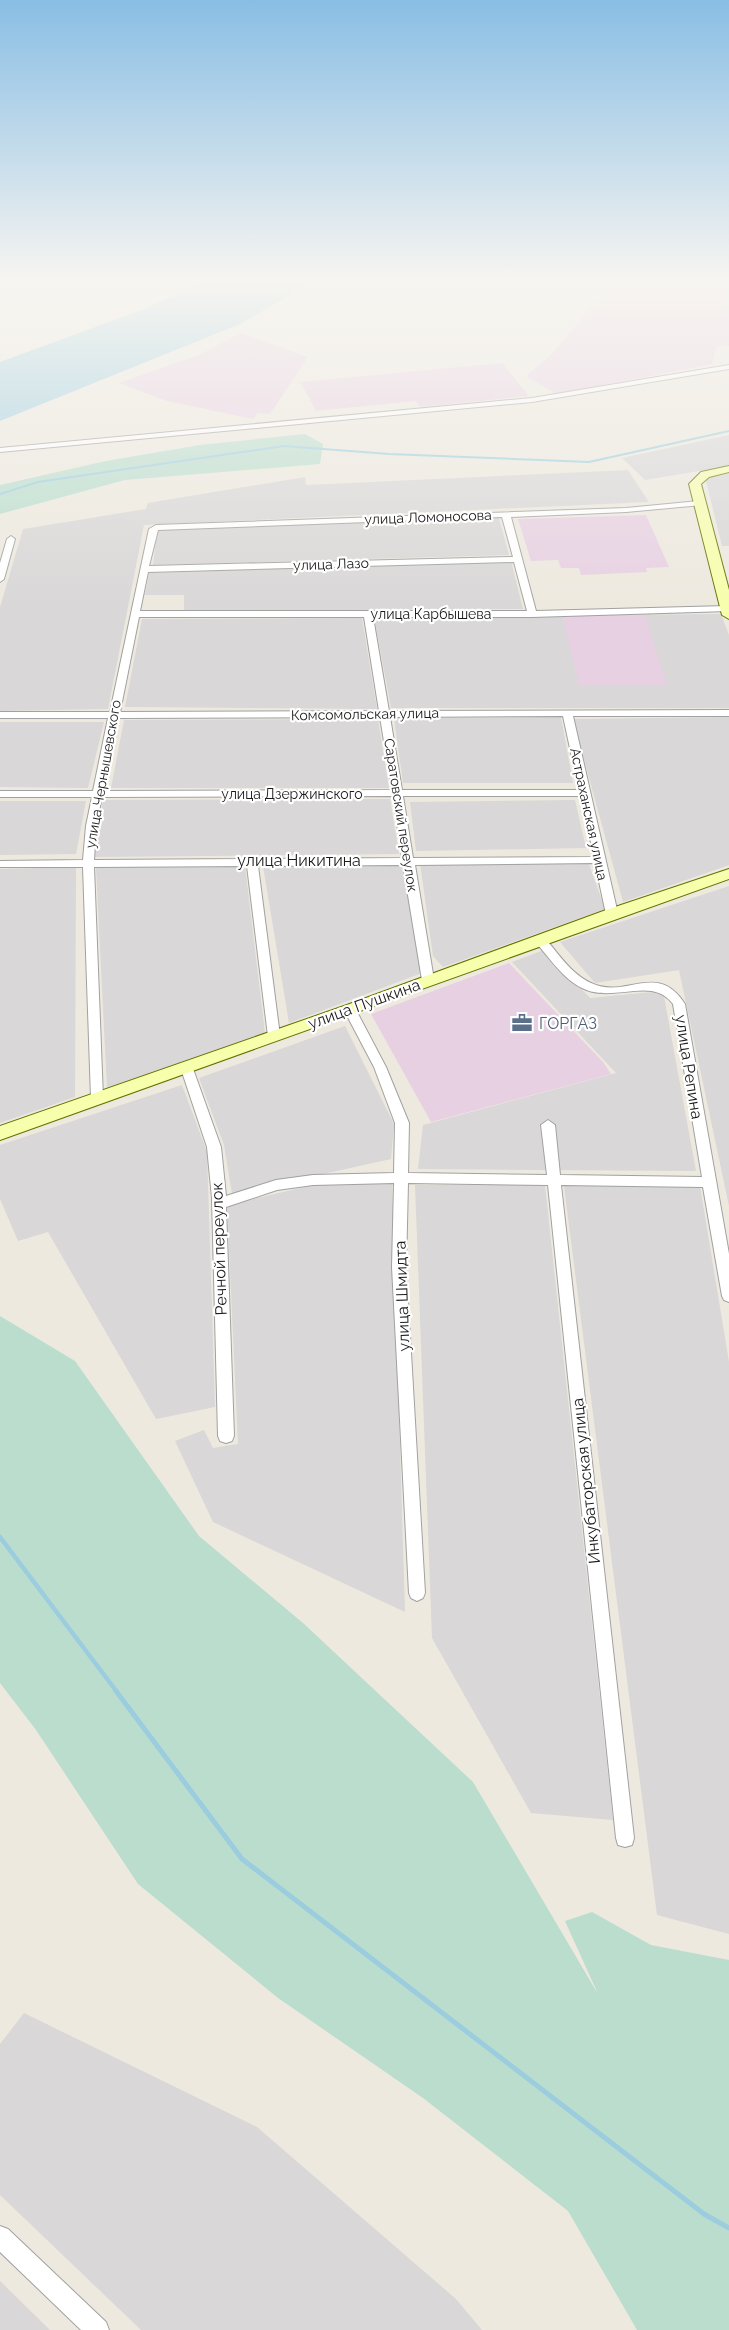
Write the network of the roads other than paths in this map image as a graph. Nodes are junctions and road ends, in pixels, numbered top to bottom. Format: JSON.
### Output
{"nodes":[{"id":1,"x":587,"y":391,"type":"edge"},
{"id":2,"x":0,"y":450,"type":"edge"},
{"id":3,"x":729,"y":469,"type":"edge"},
{"id":4,"x":699,"y":503,"type":"junction"},
{"id":5,"x":506,"y":515,"type":"junction"},
{"id":6,"x":156,"y":528,"type":"joint"},
{"id":7,"x":11,"y":539,"type":"dead end"},
{"id":8,"x":518,"y":559,"type":"junction"},
{"id":9,"x":145,"y":570,"type":"junction"},
{"id":10,"x":0,"y":579,"type":"edge"},
{"id":11,"x":728,"y":612,"type":"edge"},
{"id":12,"x":134,"y":614,"type":"junction"},
{"id":13,"x":532,"y":614,"type":"junction"},
{"id":14,"x":368,"y":615,"type":"junction"},
{"id":15,"x":729,"y":713,"type":"edge"},
{"id":16,"x":113,"y":714,"type":"junction"},
{"id":17,"x":385,"y":714,"type":"junction"},
{"id":18,"x":0,"y":715,"type":"edge"},
{"id":19,"x":568,"y":715,"type":"junction"},
{"id":20,"x":0,"y":794,"type":"edge"},
{"id":21,"x":397,"y":794,"type":"junction"},
{"id":22,"x":584,"y":794,"type":"junction"},
{"id":23,"x":98,"y":795,"type":"junction"},
{"id":24,"x":408,"y":859,"type":"junction"},
{"id":25,"x":252,"y":860,"type":"junction"},
{"id":26,"x":599,"y":860,"type":"junction"},
{"id":27,"x":88,"y":862,"type":"junction"},
{"id":28,"x":0,"y":864,"type":"edge"},
{"id":29,"x":729,"y":874,"type":"edge"},
{"id":30,"x":612,"y":914,"type":"junction"},
{"id":31,"x":540,"y":940,"type":"junction"},
{"id":32,"x":428,"y":980,"type":"junction"},
{"id":33,"x":350,"y":1010,"type":"junction"},
{"id":34,"x":274,"y":1036,"type":"junction"},
{"id":35,"x":186,"y":1066,"type":"junction"},
{"id":36,"x":97,"y":1098,"type":"junction"},
{"id":37,"x":548,"y":1125,"type":"dead end"},
{"id":38,"x":0,"y":1133,"type":"edge"},
{"id":39,"x":399,"y":1178,"type":"junction"},
{"id":40,"x":554,"y":1180,"type":"junction"},
{"id":41,"x":708,"y":1182,"type":"junction"},
{"id":42,"x":219,"y":1204,"type":"junction"},
{"id":43,"x":729,"y":1296,"type":"edge"},
{"id":44,"x":226,"y":1436,"type":"dead end"},
{"id":45,"x":417,"y":1593,"type":"dead end"},
{"id":46,"x":625,"y":1838,"type":"dead end"},
{"id":47,"x":0,"y":2237,"type":"edge"},
{"id":48,"x":98,"y":2330,"type":"edge"}],
"edges":[{"from":1,"to":2,"type":"street"},
{"from":3,"to":4,"type":"main road"},
{"from":4,"to":5,"type":"street","name":"улица Ломоносова"},
{"from":4,"to":11,"type":"main road"},
{"from":5,"to":6,"type":"street","name":"улица Ломоносова"},
{"from":5,"to":8,"type":"street"},
{"from":6,"to":9,"type":"street","name":"улица Чернышевского"},
{"from":7,"to":10,"type":"street"},
{"from":8,"to":9,"type":"street","name":"улица Лазо"},
{"from":8,"to":13,"type":"street"},
{"from":9,"to":12,"type":"street","name":"улица Чернышевского"},
{"from":11,"to":13,"type":"street","name":"улица Карбышева"},
{"from":12,"to":14,"type":"street","name":"улица Карбышева"},
{"from":12,"to":16,"type":"street","name":"улица Чернышевского"},
{"from":13,"to":14,"type":"street","name":"улица Карбышева"},
{"from":14,"to":17,"type":"street","name":"Саратовский переулок"},
{"from":15,"to":19,"type":"street","name":"Комсомольская улица"},
{"from":16,"to":17,"type":"street","name":"Комсомольская улица"},
{"from":16,"to":18,"type":"street","name":"Комсомольская улица"},
{"from":16,"to":23,"type":"street","name":"улица Чернышевского"},
{"from":17,"to":19,"type":"street","name":"Комсомольская улица"},
{"from":17,"to":21,"type":"street","name":"Саратовский переулок"},
{"from":19,"to":22,"type":"street","name":"Астраханская улица"},
{"from":20,"to":23,"type":"street","name":"улица Дзержинского"},
{"from":21,"to":22,"type":"street","name":"улица Дзержинского"},
{"from":21,"to":23,"type":"street","name":"улица Дзержинского"},
{"from":21,"to":24,"type":"street","name":"Саратовский переулок"},
{"from":22,"to":26,"type":"street","name":"Астраханская улица"},
{"from":23,"to":27,"type":"street","name":"улица Чернышевского"},
{"from":24,"to":25,"type":"street","name":"улица Никитина"},
{"from":24,"to":26,"type":"street","name":"улица Никитина"},
{"from":24,"to":32,"type":"street","name":"Саратовский переулок"},
{"from":25,"to":27,"type":"street","name":"улица Никитина"},
{"from":25,"to":34,"type":"street"},
{"from":26,"to":30,"type":"street","name":"Астраханская улица"},
{"from":27,"to":28,"type":"street","name":"улица Никитина"},
{"from":27,"to":36,"type":"street","name":"улица Чернышевского"},
{"from":29,"to":30,"type":"main road","name":"улица Пушкина"},
{"from":30,"to":31,"type":"main road","name":"улица Пушкина"},
{"from":31,"to":32,"type":"main road","name":"улица Пушкина"},
{"from":31,"to":41,"type":"street","name":"улица Репина"},
{"from":32,"to":33,"type":"main road","name":"улица Пушкина"},
{"from":33,"to":34,"type":"main road","name":"улица Пушкина"},
{"from":33,"to":39,"type":"street","name":"улица Шмидта"},
{"from":34,"to":35,"type":"main road","name":"улица Пушкина"},
{"from":35,"to":36,"type":"main road","name":"улица Пушкина"},
{"from":35,"to":42,"type":"street","name":"Речной переулок"},
{"from":36,"to":38,"type":"main road","name":"улица Пушкина"},
{"from":37,"to":40,"type":"street","name":"Инкубаторская улица"},
{"from":39,"to":40,"type":"street"},
{"from":39,"to":42,"type":"street"},
{"from":39,"to":45,"type":"street","name":"улица Шмидта"},
{"from":40,"to":41,"type":"street"},
{"from":40,"to":46,"type":"street","name":"Инкубаторская улица"},
{"from":41,"to":43,"type":"street","name":"улица Репина"},
{"from":42,"to":44,"type":"street","name":"Речной переулок"},
{"from":47,"to":48,"type":"street"}]}
